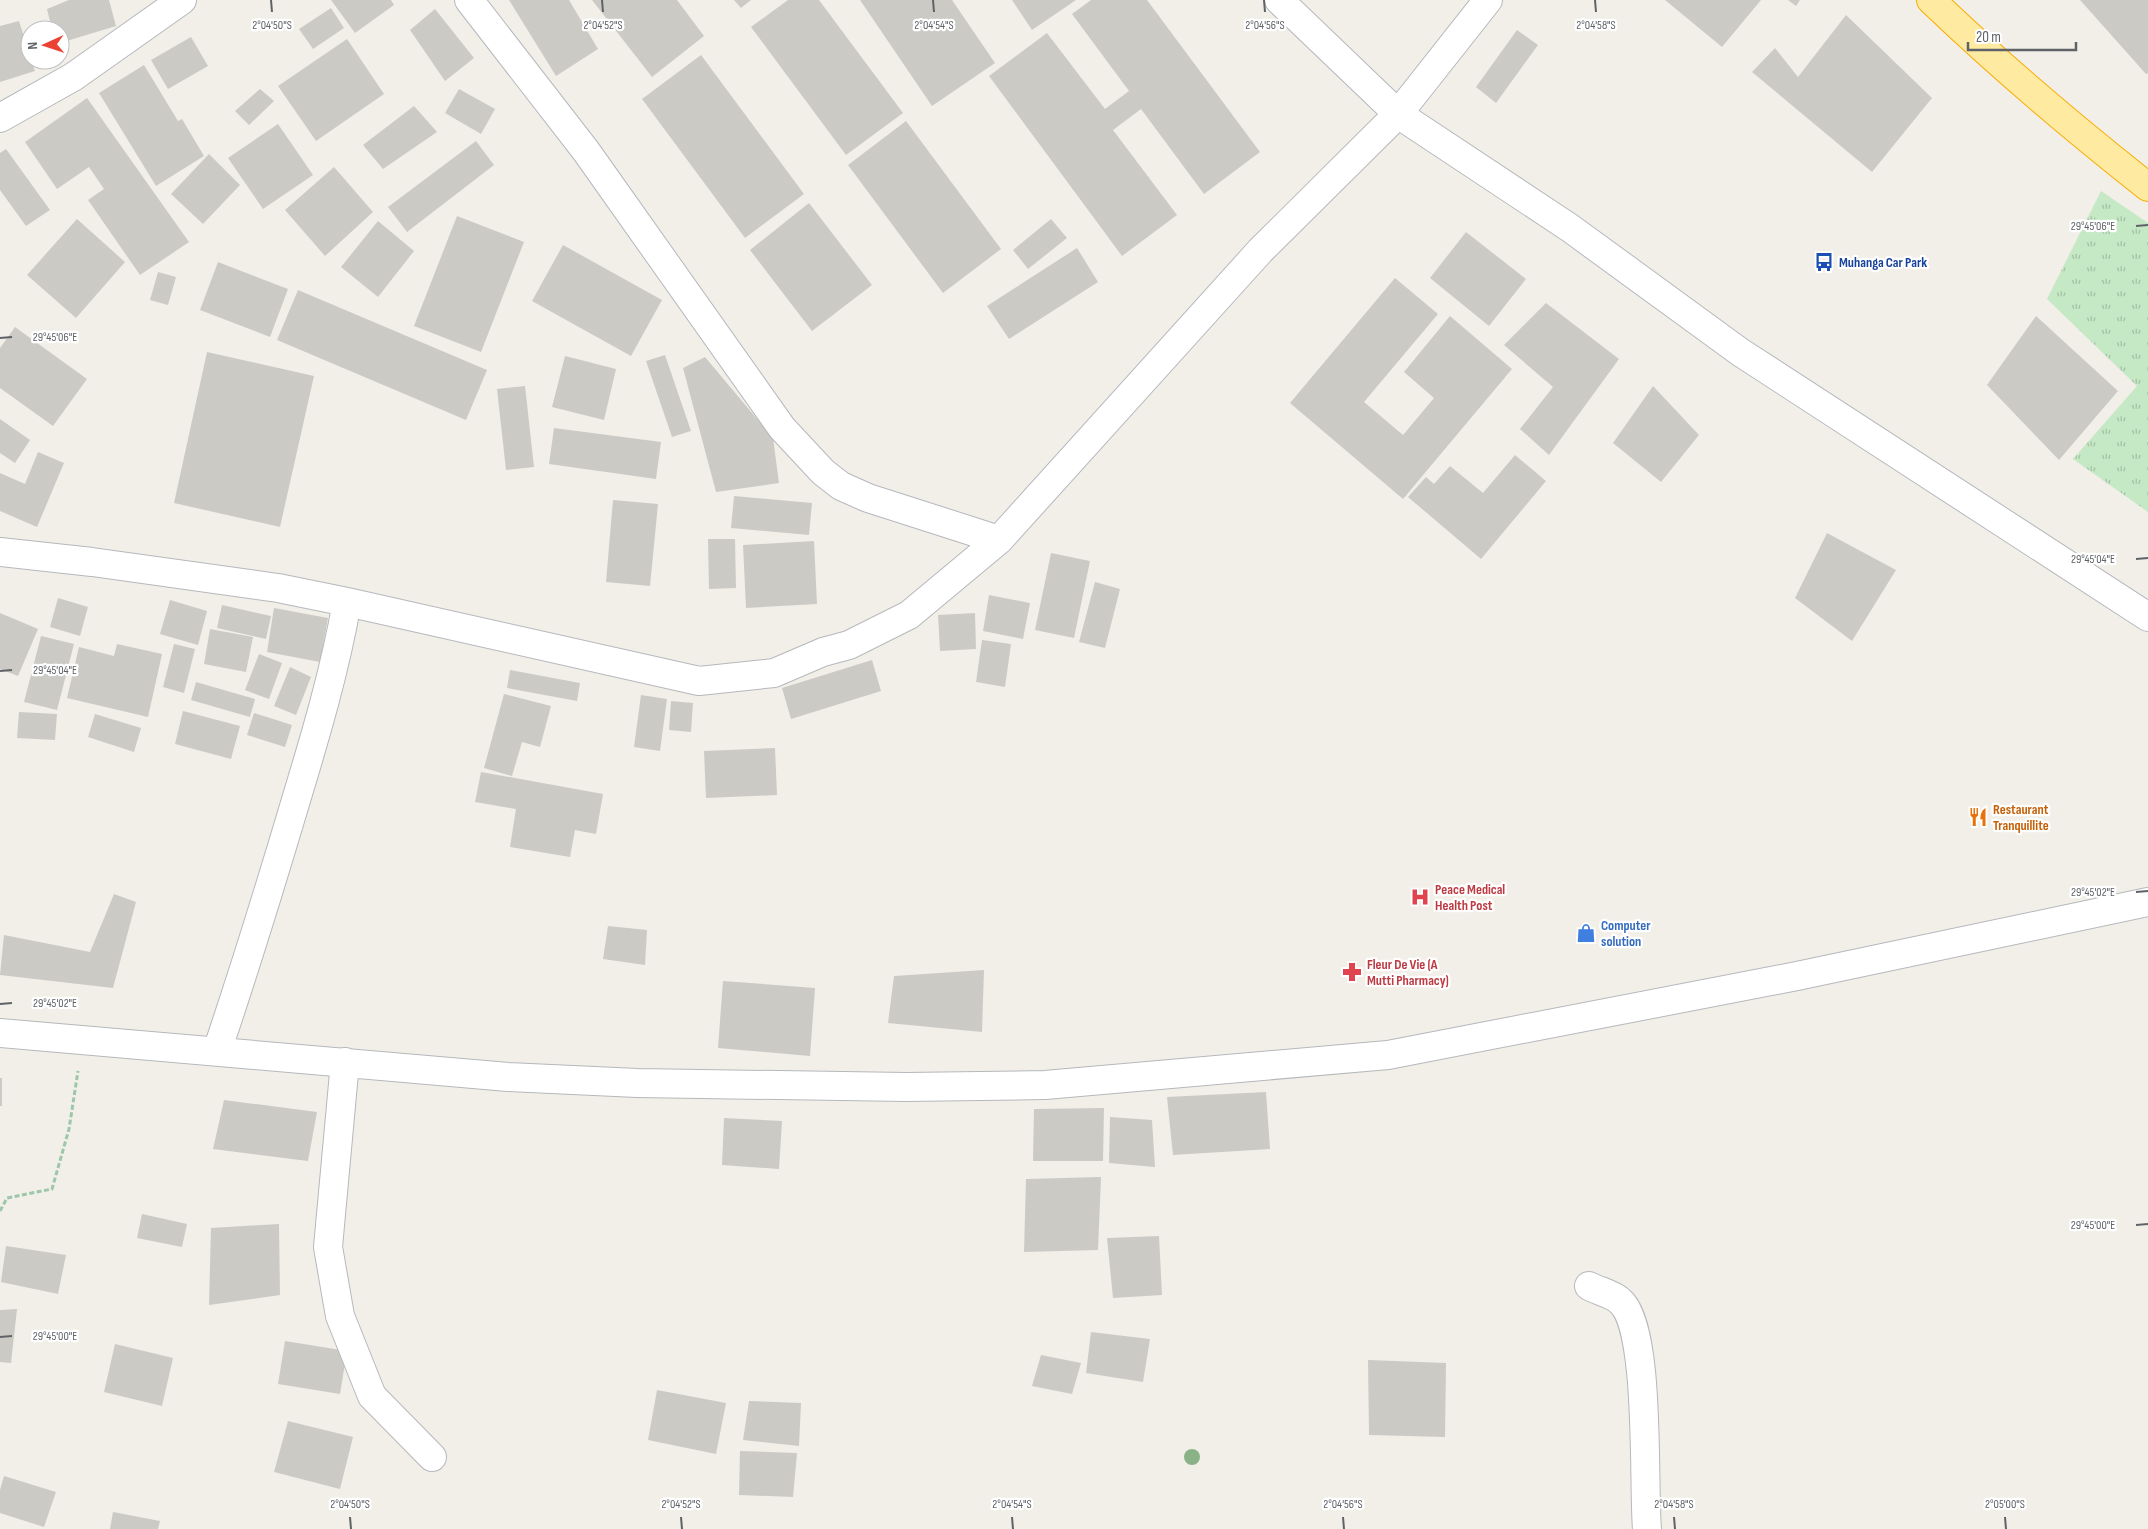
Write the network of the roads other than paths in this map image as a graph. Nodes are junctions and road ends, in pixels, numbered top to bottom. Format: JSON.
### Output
{"nodes":[{"id":1,"x":182,"y":0,"type":"edge"},
{"id":2,"x":469,"y":0,"type":"edge"},
{"id":3,"x":1278,"y":0,"type":"edge"},
{"id":4,"x":1488,"y":0,"type":"edge"},
{"id":5,"x":1931,"y":0,"type":"edge"},
{"id":6,"x":1398,"y":114,"type":"junction"},
{"id":7,"x":0,"y":118,"type":"edge"},
{"id":8,"x":2148,"y":187,"type":"edge"},
{"id":9,"x":999,"y":540,"type":"junction"},
{"id":10,"x":0,"y":552,"type":"edge"},
{"id":11,"x":347,"y":602,"type":"junction"},
{"id":12,"x":2148,"y":617,"type":"edge"},
{"id":13,"x":2148,"y":902,"type":"edge"},
{"id":14,"x":0,"y":1033,"type":"edge"},
{"id":15,"x":217,"y":1051,"type":"junction"},
{"id":16,"x":345,"y":1062,"type":"junction"},
{"id":17,"x":1589,"y":1286,"type":"dead end"},
{"id":18,"x":432,"y":1457,"type":"dead end"},
{"id":19,"x":1647,"y":1529,"type":"edge"}],
"edges":[{"from":1,"to":7,"type":"street"},
{"from":2,"to":9,"type":"street"},
{"from":3,"to":6,"type":"street"},
{"from":4,"to":6,"type":"street"},
{"from":5,"to":8,"type":"highway"},
{"from":6,"to":9,"type":"street"},
{"from":6,"to":12,"type":"street"},
{"from":9,"to":11,"type":"street"},
{"from":10,"to":11,"type":"street"},
{"from":11,"to":15,"type":"street"},
{"from":13,"to":16,"type":"street"},
{"from":14,"to":15,"type":"street"},
{"from":15,"to":16,"type":"street"},
{"from":16,"to":18,"type":"street"},
{"from":17,"to":19,"type":"street"}]}
